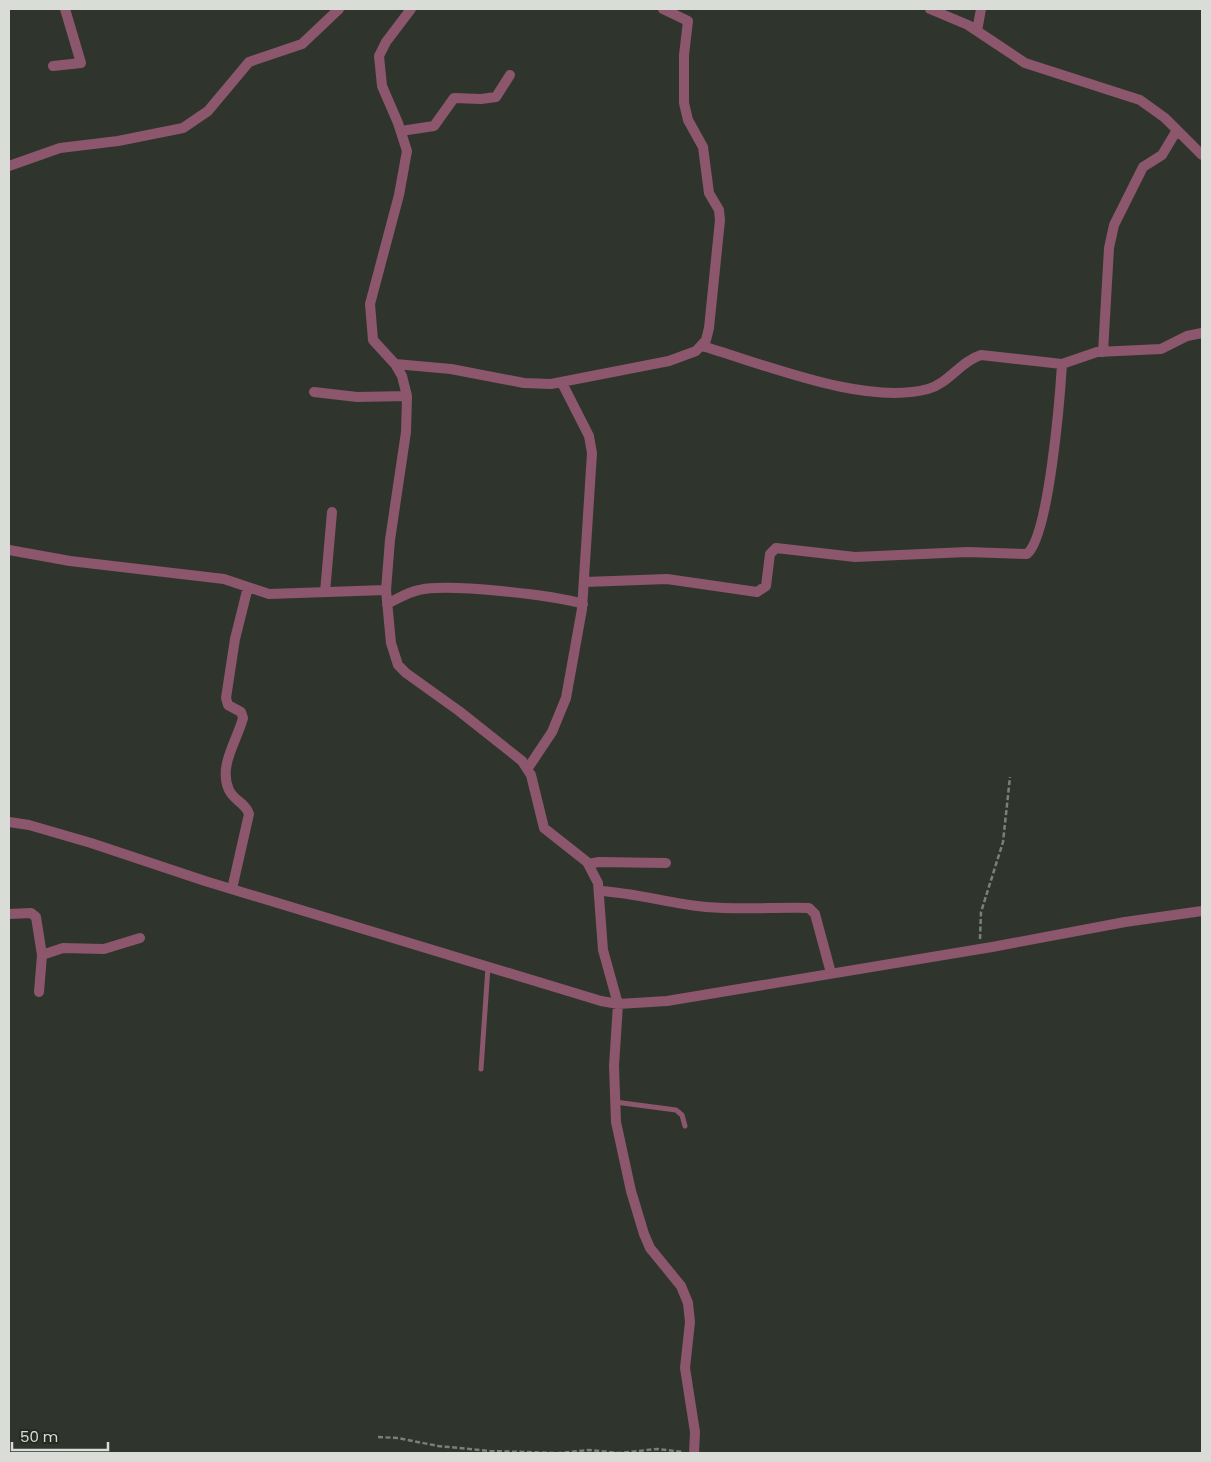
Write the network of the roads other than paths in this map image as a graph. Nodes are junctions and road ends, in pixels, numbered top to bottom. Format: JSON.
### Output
{"nodes":[{"id":1,"x":65,"y":9,"type":"edge"},
{"id":2,"x":340,"y":9,"type":"edge"},
{"id":3,"x":411,"y":9,"type":"edge"},
{"id":4,"x":662,"y":9,"type":"edge"},
{"id":5,"x":930,"y":9,"type":"edge"},
{"id":6,"x":980,"y":9,"type":"edge"},
{"id":7,"x":978,"y":31,"type":"junction"},
{"id":8,"x":53,"y":66,"type":"dead end"},
{"id":9,"x":510,"y":75,"type":"dead end"},
{"id":10,"x":1177,"y":130,"type":"junction"},
{"id":11,"x":401,"y":132,"type":"junction"},
{"id":12,"x":1202,"y":155,"type":"edge"},
{"id":13,"x":9,"y":166,"type":"edge"},
{"id":14,"x":1202,"y":334,"type":"edge"},
{"id":15,"x":702,"y":346,"type":"junction"},
{"id":16,"x":1103,"y":352,"type":"junction"},
{"id":17,"x":396,"y":364,"type":"junction"},
{"id":18,"x":1062,"y":364,"type":"junction"},
{"id":19,"x":562,"y":383,"type":"junction"},
{"id":20,"x":314,"y":392,"type":"dead end"},
{"id":21,"x":407,"y":396,"type":"junction"},
{"id":22,"x":332,"y":512,"type":"dead end"},
{"id":23,"x":9,"y":550,"type":"edge"},
{"id":24,"x":584,"y":582,"type":"junction"},
{"id":25,"x":248,"y":587,"type":"junction"},
{"id":26,"x":386,"y":590,"type":"junction"},
{"id":27,"x":325,"y":592,"type":"junction"},
{"id":28,"x":387,"y":604,"type":"junction"},
{"id":29,"x":583,"y":604,"type":"junction"},
{"id":30,"x":528,"y":768,"type":"junction"},
{"id":31,"x":9,"y":822,"type":"edge"},
{"id":32,"x":666,"y":863,"type":"dead end"},
{"id":33,"x":588,"y":864,"type":"junction"},
{"id":34,"x":232,"y":888,"type":"junction"},
{"id":35,"x":600,"y":891,"type":"junction"},
{"id":36,"x":1202,"y":911,"type":"edge"},
{"id":37,"x":9,"y":914,"type":"edge"},
{"id":38,"x":140,"y":938,"type":"dead end"},
{"id":39,"x":42,"y":955,"type":"junction"},
{"id":40,"x":488,"y":967,"type":"junction"},
{"id":41,"x":831,"y":973,"type":"junction"},
{"id":42,"x":38,"y":992,"type":"dead end"},
{"id":43,"x":618,"y":1004,"type":"junction"},
{"id":44,"x":481,"y":1069,"type":"dead end"},
{"id":45,"x":614,"y":1102,"type":"junction"},
{"id":46,"x":685,"y":1126,"type":"dead end"},
{"id":47,"x":694,"y":1453,"type":"edge"}],
"edges":[{"from":1,"to":8,"type":"street"},
{"from":2,"to":13,"type":"street"},
{"from":3,"to":11,"type":"street"},
{"from":4,"to":15,"type":"street"},
{"from":5,"to":7,"type":"street"},
{"from":6,"to":7,"type":"street"},
{"from":7,"to":10,"type":"street"},
{"from":9,"to":11,"type":"street"},
{"from":10,"to":12,"type":"street"},
{"from":10,"to":16,"type":"street"},
{"from":11,"to":17,"type":"street"},
{"from":14,"to":16,"type":"street"},
{"from":15,"to":18,"type":"street"},
{"from":15,"to":19,"type":"street"},
{"from":16,"to":18,"type":"street"},
{"from":17,"to":19,"type":"street"},
{"from":17,"to":21,"type":"street"},
{"from":18,"to":24,"type":"street"},
{"from":19,"to":24,"type":"street"},
{"from":20,"to":21,"type":"street"},
{"from":21,"to":26,"type":"street"},
{"from":22,"to":27,"type":"street"},
{"from":23,"to":25,"type":"street"},
{"from":24,"to":29,"type":"street"},
{"from":25,"to":27,"type":"street"},
{"from":25,"to":34,"type":"street"},
{"from":26,"to":27,"type":"street"},
{"from":26,"to":28,"type":"street"},
{"from":28,"to":29,"type":"street"},
{"from":28,"to":30,"type":"street"},
{"from":29,"to":30,"type":"street"},
{"from":30,"to":33,"type":"street"},
{"from":31,"to":34,"type":"street"},
{"from":32,"to":33,"type":"street"},
{"from":33,"to":35,"type":"street"},
{"from":34,"to":40,"type":"street"},
{"from":35,"to":41,"type":"street"},
{"from":35,"to":43,"type":"street"},
{"from":36,"to":41,"type":"street"},
{"from":37,"to":39,"type":"street"},
{"from":38,"to":39,"type":"street"},
{"from":39,"to":42,"type":"street"},
{"from":40,"to":43,"type":"street"},
{"from":40,"to":44,"type":"lane"},
{"from":41,"to":43,"type":"street"},
{"from":43,"to":45,"type":"street"},
{"from":45,"to":46,"type":"lane"},
{"from":45,"to":47,"type":"street"}]}
